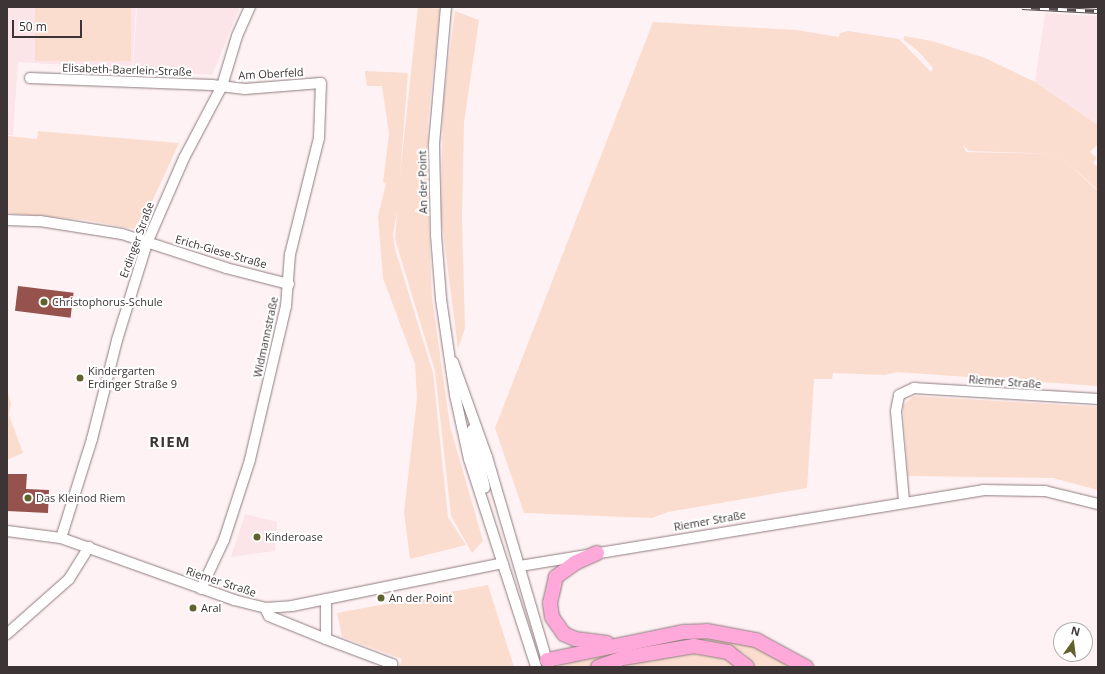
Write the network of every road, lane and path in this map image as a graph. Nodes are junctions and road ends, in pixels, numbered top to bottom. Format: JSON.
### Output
{"nodes":[{"id":1,"x":250,"y":7,"type":"edge"},
{"id":2,"x":446,"y":7,"type":"edge"},
{"id":3,"x":30,"y":78,"type":"dead end"},
{"id":4,"x":321,"y":83,"type":"joint"},
{"id":5,"x":222,"y":86,"type":"junction"},
{"id":6,"x":7,"y":220,"type":"edge"},
{"id":7,"x":147,"y":243,"type":"junction"},
{"id":8,"x":289,"y":284,"type":"junction"},
{"id":9,"x":451,"y":357,"type":"junction"},
{"id":10,"x":466,"y":398,"type":"junction"},
{"id":11,"x":1098,"y":399,"type":"edge"},
{"id":12,"x":904,"y":501,"type":"junction"},
{"id":13,"x":1098,"y":504,"type":"edge"},
{"id":14,"x":7,"y":531,"type":"edge"},
{"id":15,"x":61,"y":538,"type":"junction"},
{"id":16,"x":89,"y":547,"type":"junction"},
{"id":17,"x":598,"y":553,"type":"junction"},
{"id":18,"x":503,"y":563,"type":"junction"},
{"id":19,"x":519,"y":570,"type":"junction"},
{"id":20,"x":201,"y":589,"type":"junction"},
{"id":21,"x":514,"y":596,"type":"junction"},
{"id":22,"x":326,"y":599,"type":"junction"},
{"id":23,"x":265,"y":608,"type":"junction"},
{"id":24,"x":7,"y":634,"type":"edge"},
{"id":25,"x":326,"y":640,"type":"junction"},
{"id":26,"x":625,"y":644,"type":"junction"},
{"id":27,"x":544,"y":665,"type":"edge"},
{"id":28,"x":392,"y":667,"type":"edge"},
{"id":29,"x":598,"y":667,"type":"edge"},
{"id":30,"x":747,"y":667,"type":"edge"},
{"id":31,"x":806,"y":667,"type":"edge"}],
"edges":[{"from":1,"to":5,"type":"street","name":"Erdinger Straße"},
{"from":2,"to":9,"type":"street","name":"An der Point"},
{"from":3,"to":5,"type":"street","name":"Elisabeth-Baerlein-Straße"},
{"from":4,"to":5,"type":"street","name":"Am Oberfeld"},
{"from":4,"to":8,"type":"street","name":"Widmannstraße"},
{"from":5,"to":7,"type":"street","name":"Erdinger Straße"},
{"from":6,"to":7,"type":"street","name":"Erich-Giese-Straße"},
{"from":7,"to":8,"type":"street","name":"Erich-Giese-Straße"},
{"from":7,"to":15,"type":"street","name":"Erdinger Straße"},
{"from":8,"to":20,"type":"street","name":"Widmannstraße"},
{"from":9,"to":10,"type":"street","name":"An der Point"},
{"from":9,"to":18,"type":"street","name":"An der Point"},
{"from":10,"to":18,"type":"street","name":"An der Point"},
{"from":10,"to":19,"type":"street","name":"An der Point"},
{"from":11,"to":12,"type":"street","name":"Riemer Straße"},
{"from":12,"to":13,"type":"street","name":"Riemer Straße"},
{"from":12,"to":17,"type":"street","name":"Riemer Straße"},
{"from":14,"to":15,"type":"street","name":"Riemer Straße"},
{"from":15,"to":16,"type":"street","name":"Riemer Straße"},
{"from":16,"to":20,"type":"street","name":"Riemer Straße"},
{"from":16,"to":24,"type":"street"},
{"from":17,"to":19,"type":"street","name":"Riemer Straße"},
{"from":17,"to":26,"type":"highway"},
{"from":18,"to":19,"type":"street"},
{"from":18,"to":21,"type":"street","name":"An der Point"},
{"from":18,"to":22,"type":"street","name":"Riemer Straße"},
{"from":19,"to":21,"type":"street"},
{"from":19,"to":27,"type":"street","name":"An der Point"},
{"from":20,"to":23,"type":"street","name":"Riemer Straße"},
{"from":21,"to":27,"type":"street","name":"An der Point"},
{"from":22,"to":23,"type":"street","name":"Riemer Straße"},
{"from":22,"to":25,"type":"street"},
{"from":23,"to":25,"type":"street"},
{"from":25,"to":28,"type":"street"},
{"from":26,"to":27,"type":"highway"},
{"from":26,"to":31,"type":"highway"},
{"from":29,"to":30,"type":"highway"}]}
